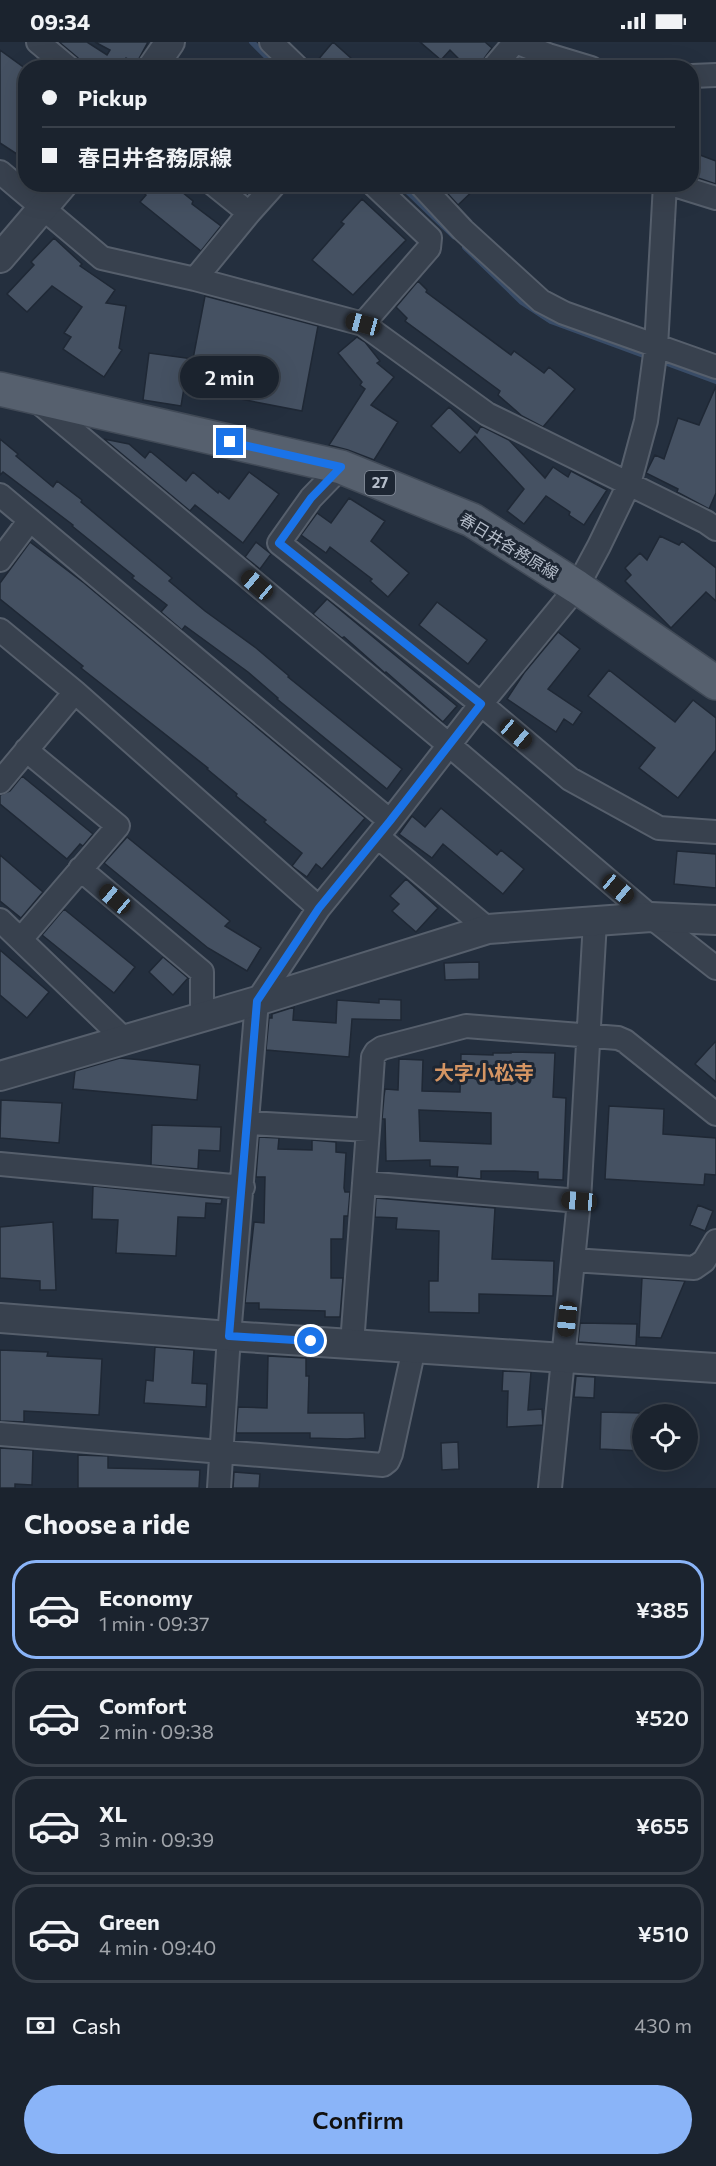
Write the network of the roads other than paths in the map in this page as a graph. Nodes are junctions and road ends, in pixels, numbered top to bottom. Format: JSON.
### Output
{"nodes":[{"id":1,"x":38,"y":42,"type":"edge"},
{"id":2,"x":271,"y":42,"type":"edge"},
{"id":3,"x":516,"y":42,"type":"edge"},
{"id":4,"x":59,"y":60,"type":"edge"},
{"id":5,"x":290,"y":60,"type":"edge"},
{"id":6,"x":500,"y":60,"type":"edge"},
{"id":7,"x":564,"y":60,"type":"edge"},
{"id":8,"x":716,"y":75,"type":"edge"},
{"id":9,"x":699,"y":76,"type":"edge"},
{"id":10,"x":0,"y":172,"type":"edge"},
{"id":11,"x":18,"y":187,"type":"edge"},
{"id":12,"x":23,"y":192,"type":"edge"},
{"id":13,"x":57,"y":192,"type":"edge"},
{"id":14,"x":223,"y":192,"type":"edge"},
{"id":15,"x":268,"y":192,"type":"edge"},
{"id":16,"x":381,"y":192,"type":"edge"},
{"id":17,"x":427,"y":192,"type":"edge"},
{"id":18,"x":665,"y":192,"type":"edge"},
{"id":19,"x":696,"y":192,"type":"edge"},
{"id":20,"x":716,"y":198,"type":"edge"},
{"id":21,"x":43,"y":209,"type":"junction"},
{"id":22,"x":249,"y":213,"type":"junction"},
{"id":23,"x":0,"y":258,"type":"edge"},
{"id":24,"x":195,"y":279,"type":"junction"},
{"id":25,"x":363,"y":324,"type":"junction"},
{"id":26,"x":656,"y":347,"type":"junction"},
{"id":27,"x":716,"y":367,"type":"edge"},
{"id":28,"x":0,"y":389,"type":"edge"},
{"id":29,"x":32,"y":397,"type":"junction"},
{"id":30,"x":341,"y":467,"type":"junction"},
{"id":31,"x":629,"y":484,"type":"junction"},
{"id":32,"x":0,"y":495,"type":"edge"},
{"id":33,"x":30,"y":520,"type":"junction"},
{"id":34,"x":716,"y":529,"type":"edge"},
{"id":35,"x":0,"y":560,"type":"edge"},
{"id":36,"x":577,"y":587,"type":"junction"},
{"id":37,"x":0,"y":630,"type":"edge"},
{"id":38,"x":716,"y":682,"type":"edge"},
{"id":39,"x":75,"y":692,"type":"junction"},
{"id":40,"x":481,"y":704,"type":"junction"},
{"id":41,"x":449,"y":745,"type":"junction"},
{"id":42,"x":26,"y":750,"type":"junction"},
{"id":43,"x":0,"y":782,"type":"edge"},
{"id":44,"x":384,"y":829,"type":"junction"},
{"id":45,"x":716,"y":832,"type":"edge"},
{"id":46,"x":80,"y":870,"type":"junction"},
{"id":47,"x":319,"y":908,"type":"junction"},
{"id":48,"x":651,"y":917,"type":"junction"},
{"id":49,"x":0,"y":920,"type":"edge"},
{"id":50,"x":716,"y":920,"type":"edge"},
{"id":51,"x":595,"y":921,"type":"junction"},
{"id":52,"x":488,"y":929,"type":"junction"},
{"id":53,"x":21,"y":939,"type":"junction"},
{"id":54,"x":716,"y":968,"type":"edge"},
{"id":55,"x":257,"y":1001,"type":"junction"},
{"id":56,"x":202,"y":1016,"type":"junction"},
{"id":57,"x":590,"y":1035,"type":"junction"},
{"id":58,"x":124,"y":1039,"type":"junction"},
{"id":59,"x":0,"y":1076,"type":"edge"},
{"id":60,"x":716,"y":1114,"type":"edge"},
{"id":61,"x":248,"y":1123,"type":"junction"},
{"id":62,"x":368,"y":1131,"type":"junction"},
{"id":63,"x":0,"y":1164,"type":"edge"},
{"id":64,"x":364,"y":1183,"type":"junction"},
{"id":65,"x":243,"y":1186,"type":"junction"},
{"id":66,"x":579,"y":1201,"type":"junction"},
{"id":67,"x":716,"y":1241,"type":"edge"},
{"id":68,"x":573,"y":1260,"type":"junction"},
{"id":69,"x":0,"y":1318,"type":"edge"},
{"id":70,"x":229,"y":1336,"type":"junction"},
{"id":71,"x":352,"y":1344,"type":"junction"},
{"id":72,"x":414,"y":1348,"type":"junction"},
{"id":73,"x":563,"y":1358,"type":"junction"},
{"id":74,"x":716,"y":1368,"type":"edge"},
{"id":75,"x":0,"y":1434,"type":"edge"},
{"id":76,"x":222,"y":1453,"type":"junction"},
{"id":77,"x":219,"y":1488,"type":"edge"},
{"id":78,"x":550,"y":1488,"type":"edge"}],
"edges":[{"from":1,"to":4,"type":"street"},
{"from":2,"to":5,"type":"street"},
{"from":3,"to":6,"type":"street"},
{"from":3,"to":7,"type":"street"},
{"from":8,"to":9,"type":"street"},
{"from":10,"to":11,"type":"street"},
{"from":12,"to":21,"type":"street"},
{"from":13,"to":21,"type":"street"},
{"from":14,"to":22,"type":"street"},
{"from":15,"to":22,"type":"street"},
{"from":16,"to":25,"type":"street"},
{"from":17,"to":26,"type":"street"},
{"from":18,"to":26,"type":"street"},
{"from":19,"to":20,"type":"street"},
{"from":21,"to":23,"type":"street"},
{"from":21,"to":24,"type":"street"},
{"from":22,"to":24,"type":"street"},
{"from":24,"to":25,"type":"street"},
{"from":25,"to":31,"type":"street"},
{"from":26,"to":27,"type":"street"},
{"from":26,"to":31,"type":"street"},
{"from":28,"to":29,"type":"main road","name":"春日井各務原線","number":"27"},
{"from":29,"to":30,"type":"main road","name":"春日井各務原線","number":"27"},
{"from":29,"to":41,"type":"street"},
{"from":30,"to":36,"type":"main road","name":"春日井各務原線","number":"27"},
{"from":30,"to":40,"type":"street"},
{"from":31,"to":34,"type":"street"},
{"from":31,"to":36,"type":"street"},
{"from":32,"to":33,"type":"street"},
{"from":33,"to":35,"type":"street"},
{"from":33,"to":44,"type":"street"},
{"from":36,"to":38,"type":"main road","name":"春日井各務原線","number":"27"},
{"from":36,"to":40,"type":"street"},
{"from":37,"to":39,"type":"street"},
{"from":39,"to":42,"type":"street"},
{"from":39,"to":47,"type":"street"},
{"from":40,"to":41,"type":"street"},
{"from":40,"to":45,"type":"street"},
{"from":41,"to":44,"type":"street"},
{"from":41,"to":48,"type":"street"},
{"from":42,"to":43,"type":"street"},
{"from":42,"to":46,"type":"street"},
{"from":44,"to":47,"type":"street"},
{"from":44,"to":52,"type":"street"},
{"from":46,"to":53,"type":"street"},
{"from":46,"to":56,"type":"street"},
{"from":47,"to":55,"type":"street"},
{"from":48,"to":50,"type":"street"},
{"from":48,"to":51,"type":"street"},
{"from":48,"to":54,"type":"street"},
{"from":49,"to":53,"type":"street"},
{"from":51,"to":52,"type":"street"},
{"from":51,"to":57,"type":"street"},
{"from":52,"to":55,"type":"street"},
{"from":53,"to":58,"type":"street"},
{"from":55,"to":56,"type":"street"},
{"from":55,"to":61,"type":"street"},
{"from":56,"to":58,"type":"street"},
{"from":57,"to":60,"type":"street"},
{"from":57,"to":62,"type":"street"},
{"from":57,"to":66,"type":"street"},
{"from":58,"to":59,"type":"street"},
{"from":61,"to":62,"type":"street"},
{"from":61,"to":65,"type":"street"},
{"from":62,"to":64,"type":"street"},
{"from":63,"to":65,"type":"street"},
{"from":64,"to":66,"type":"street"},
{"from":64,"to":71,"type":"street"},
{"from":65,"to":70,"type":"street"},
{"from":66,"to":68,"type":"street"},
{"from":67,"to":68,"type":"street"},
{"from":68,"to":73,"type":"street"},
{"from":69,"to":70,"type":"street"},
{"from":70,"to":71,"type":"street"},
{"from":70,"to":76,"type":"street"},
{"from":71,"to":72,"type":"street"},
{"from":72,"to":73,"type":"street"},
{"from":72,"to":76,"type":"street"},
{"from":73,"to":74,"type":"street"},
{"from":73,"to":78,"type":"street"},
{"from":75,"to":76,"type":"street"},
{"from":76,"to":77,"type":"street"}]}
